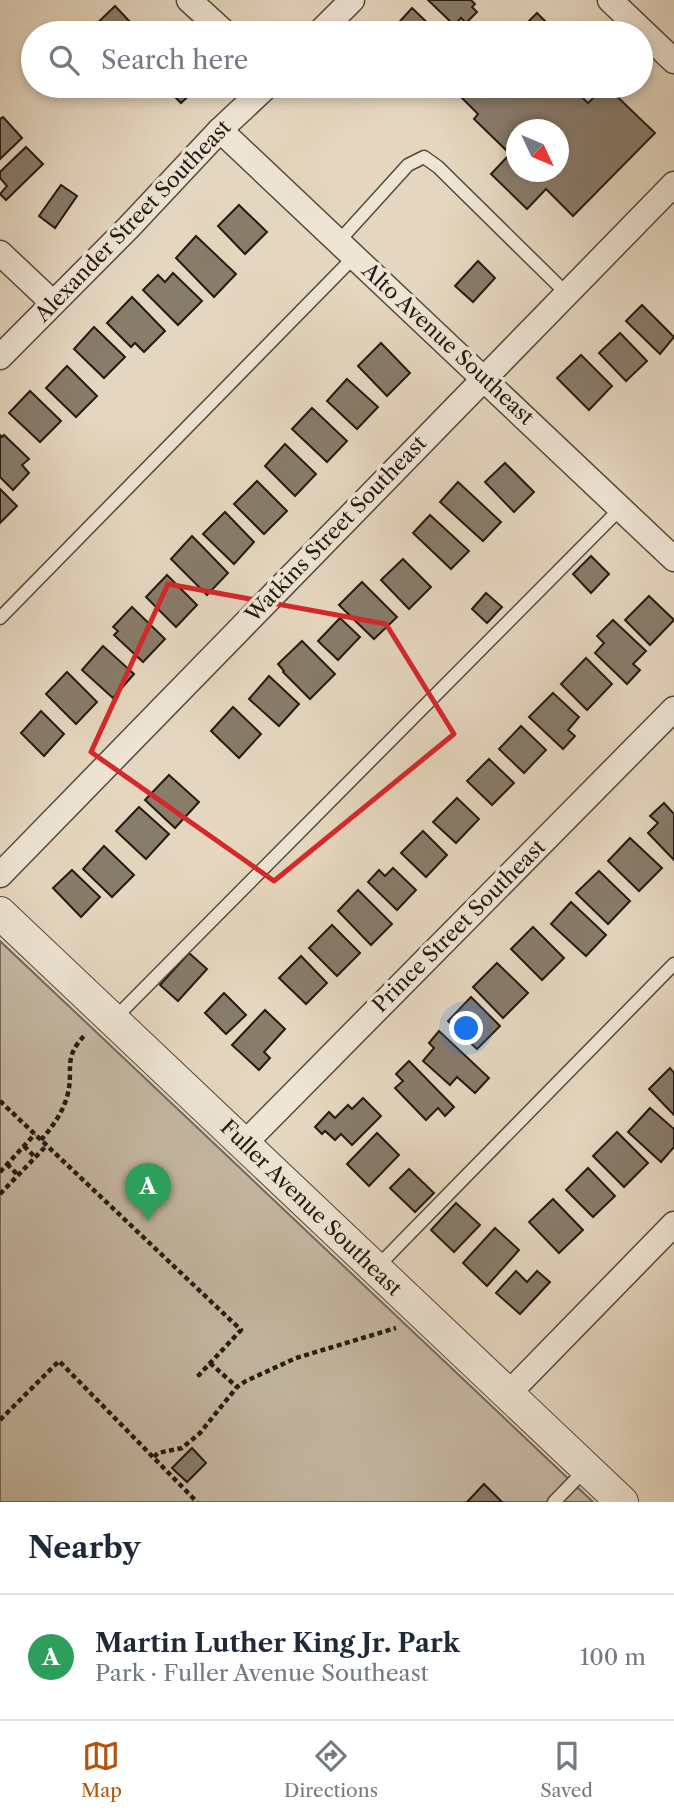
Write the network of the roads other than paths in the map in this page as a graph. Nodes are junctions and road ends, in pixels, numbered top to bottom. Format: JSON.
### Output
{"nodes":[{"id":1,"x":189,"y":0,"type":"edge"},
{"id":2,"x":352,"y":0,"type":"edge"},
{"id":3,"x":610,"y":0,"type":"edge"},
{"id":4,"x":212,"y":21,"type":"edge"},
{"id":5,"x":332,"y":21,"type":"edge"},
{"id":6,"x":632,"y":21,"type":"edge"},
{"id":7,"x":653,"y":41,"type":"edge"},
{"id":8,"x":674,"y":61,"type":"edge"},
{"id":9,"x":254,"y":98,"type":"edge"},
{"id":10,"x":220,"y":130,"type":"junction"},
{"id":11,"x":674,"y":184,"type":"edge"},
{"id":12,"x":347,"y":248,"type":"junction"},
{"id":13,"x":0,"y":253,"type":"edge"},
{"id":14,"x":566,"y":293,"type":"junction"},
{"id":15,"x":53,"y":303,"type":"junction"},
{"id":16,"x":0,"y":356,"type":"edge"},
{"id":17,"x":484,"y":377,"type":"junction"},
{"id":18,"x":621,"y":508,"type":"junction"},
{"id":19,"x":674,"y":559,"type":"edge"},
{"id":20,"x":0,"y":618,"type":"edge"},
{"id":21,"x":674,"y":709,"type":"edge"},
{"id":22,"x":0,"y":875,"type":"edge"},
{"id":23,"x":0,"y":913,"type":"edge"},
{"id":24,"x":674,"y":964,"type":"edge"},
{"id":25,"x":99,"y":1027,"type":"junction"},
{"id":26,"x":244,"y":1144,"type":"junction"},
{"id":27,"x":674,"y":1224,"type":"edge"},
{"id":28,"x":375,"y":1269,"type":"junction"},
{"id":29,"x":508,"y":1394,"type":"junction"},
{"id":30,"x":586,"y":1468,"type":"junction"},
{"id":31,"x":554,"y":1502,"type":"edge"},
{"id":32,"x":622,"y":1502,"type":"edge"}],
"edges":[{"from":1,"to":4,"type":"street"},
{"from":2,"to":5,"type":"street"},
{"from":3,"to":6,"type":"street"},
{"from":7,"to":8,"type":"street"},
{"from":9,"to":10,"type":"street","name":"Alexander Street Southeast"},
{"from":10,"to":12,"type":"street","name":"Alto Avenue Southeast"},
{"from":10,"to":15,"type":"street","name":"Alexander Street Southeast"},
{"from":11,"to":14,"type":"street","name":"Watkins Street Southeast"},
{"from":12,"to":14,"type":"lane"},
{"from":12,"to":17,"type":"street","name":"Alto Avenue Southeast"},
{"from":12,"to":20,"type":"lane"},
{"from":13,"to":15,"type":"street"},
{"from":14,"to":17,"type":"street","name":"Watkins Street Southeast"},
{"from":15,"to":16,"type":"street","name":"Alexander Street Southeast"},
{"from":17,"to":18,"type":"street","name":"Alto Avenue Southeast"},
{"from":17,"to":22,"type":"street","name":"Watkins Street Southeast"},
{"from":18,"to":19,"type":"street","name":"Alto Avenue Southeast"},
{"from":18,"to":25,"type":"lane"},
{"from":21,"to":26,"type":"street","name":"Prince Street Southeast"},
{"from":23,"to":25,"type":"street","name":"Fuller Avenue Southeast"},
{"from":24,"to":28,"type":"lane"},
{"from":25,"to":26,"type":"street","name":"Fuller Avenue Southeast"},
{"from":26,"to":28,"type":"street","name":"Fuller Avenue Southeast"},
{"from":27,"to":29,"type":"street"},
{"from":28,"to":29,"type":"street","name":"Fuller Avenue Southeast"},
{"from":29,"to":30,"type":"street","name":"Fuller Avenue Southeast"},
{"from":30,"to":31,"type":"lane"},
{"from":30,"to":32,"type":"street","name":"Fuller Avenue Southeast"}]}
